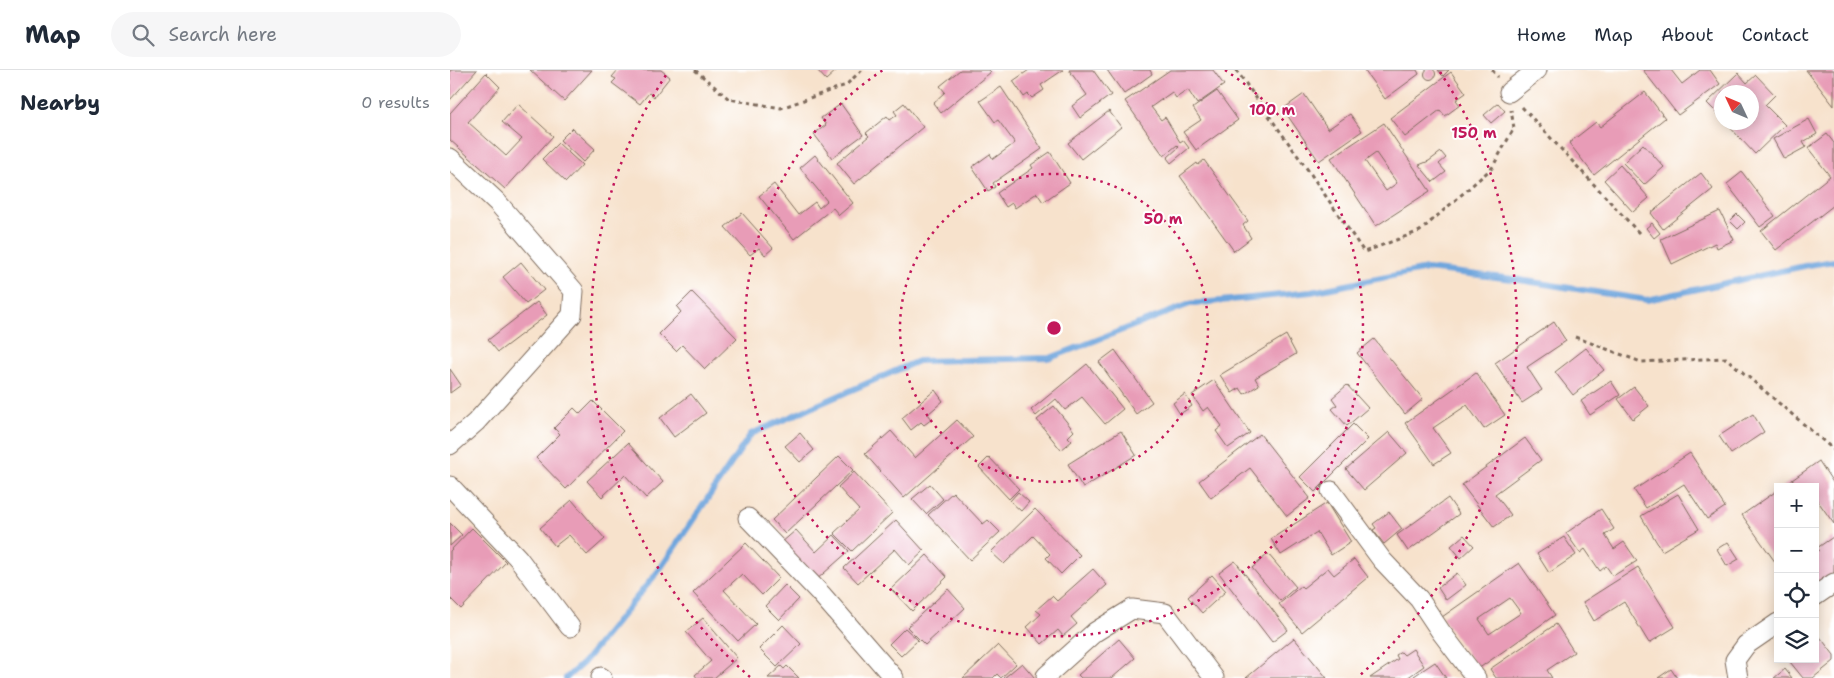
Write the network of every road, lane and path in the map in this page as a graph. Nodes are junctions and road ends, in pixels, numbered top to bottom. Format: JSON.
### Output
{"nodes":[{"id":1,"x":695,"y":70,"type":"edge"},
{"id":2,"x":862,"y":70,"type":"edge"},
{"id":3,"x":1236,"y":70,"type":"edge"},
{"id":4,"x":1492,"y":70,"type":"edge"},
{"id":5,"x":1538,"y":70,"type":"edge"},
{"id":6,"x":1509,"y":92,"type":"junction"},
{"id":7,"x":450,"y":158,"type":"edge"},
{"id":8,"x":1639,"y":232,"type":"dead end"},
{"id":9,"x":1575,"y":337,"type":"dead end"},
{"id":10,"x":450,"y":445,"type":"edge"},
{"id":11,"x":1834,"y":450,"type":"edge"},
{"id":12,"x":450,"y":486,"type":"edge"},
{"id":13,"x":1331,"y":491,"type":"dead end"},
{"id":14,"x":748,"y":518,"type":"dead end"},
{"id":15,"x":1834,"y":583,"type":"edge"},
{"id":16,"x":1819,"y":593,"type":"edge"},
{"id":17,"x":570,"y":626,"type":"dead end"},
{"id":18,"x":1774,"y":626,"type":"edge"},
{"id":19,"x":1046,"y":676,"type":"dead end"},
{"id":20,"x":894,"y":678,"type":"edge"},
{"id":21,"x":1214,"y":678,"type":"edge"},
{"id":22,"x":1476,"y":678,"type":"edge"},
{"id":23,"x":1738,"y":678,"type":"edge"}],
"edges":[{"from":1,"to":2,"type":"path"},
{"from":3,"to":6,"type":"path"},
{"from":4,"to":6,"type":"path"},
{"from":5,"to":6,"type":"street"},
{"from":6,"to":8,"type":"path"},
{"from":7,"to":10,"type":"street"},
{"from":9,"to":11,"type":"path"},
{"from":12,"to":17,"type":"street"},
{"from":13,"to":22,"type":"street"},
{"from":14,"to":20,"type":"street"},
{"from":15,"to":16,"type":"street"},
{"from":18,"to":23,"type":"street"},
{"from":19,"to":21,"type":"street"}]}
